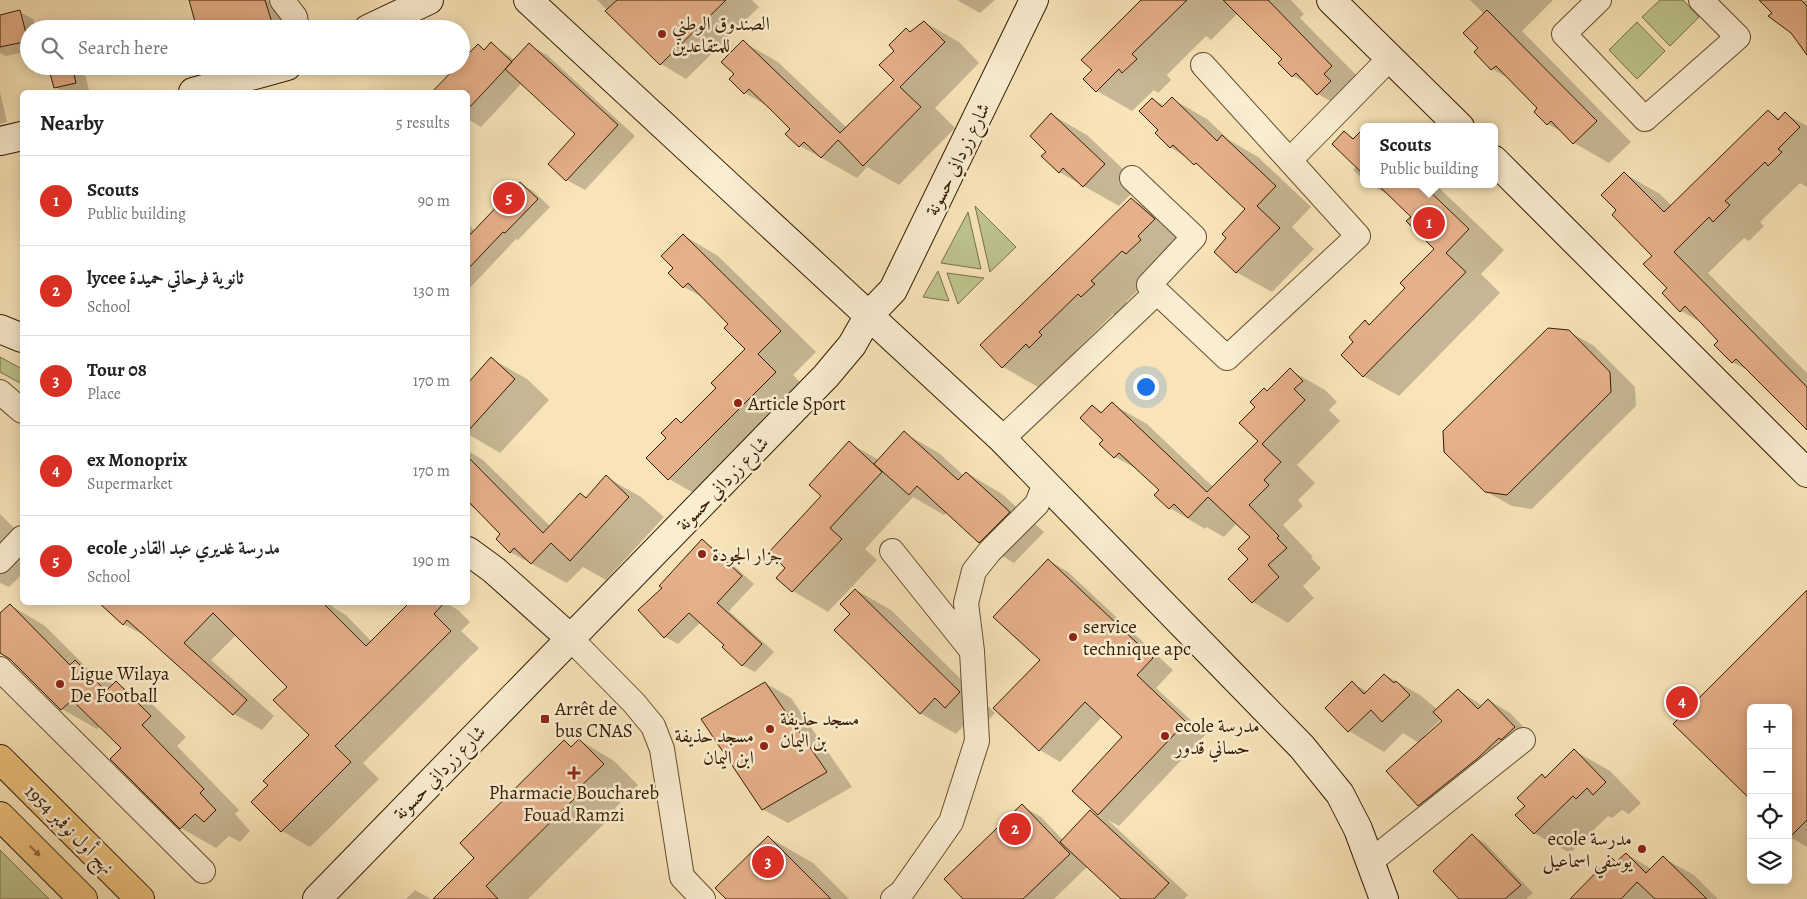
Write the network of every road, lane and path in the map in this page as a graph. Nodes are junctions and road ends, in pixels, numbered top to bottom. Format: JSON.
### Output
{"nodes":[{"id":1,"x":282,"y":0,"type":"edge"},
{"id":2,"x":429,"y":0,"type":"edge"},
{"id":3,"x":528,"y":0,"type":"edge"},
{"id":4,"x":1034,"y":0,"type":"edge"},
{"id":5,"x":1331,"y":0,"type":"edge"},
{"id":6,"x":1599,"y":0,"type":"edge"},
{"id":7,"x":1701,"y":0,"type":"edge"},
{"id":8,"x":295,"y":20,"type":"edge"},
{"id":9,"x":387,"y":20,"type":"edge"},
{"id":10,"x":1391,"y":57,"type":"junction"},
{"id":11,"x":1202,"y":65,"type":"dead end"},
{"id":12,"x":254,"y":75,"type":"edge"},
{"id":13,"x":200,"y":90,"type":"edge"},
{"id":14,"x":1456,"y":123,"type":"edge"},
{"id":15,"x":20,"y":137,"type":"edge"},
{"id":16,"x":0,"y":142,"type":"edge"},
{"id":17,"x":1290,"y":160,"type":"junction"},
{"id":18,"x":1498,"y":164,"type":"edge"},
{"id":19,"x":1132,"y":178,"type":"dead end"},
{"id":20,"x":1156,"y":292,"type":"junction"},
{"id":21,"x":869,"y":316,"type":"junction"},
{"id":22,"x":0,"y":329,"type":"edge"},
{"id":23,"x":20,"y":337,"type":"edge"},
{"id":24,"x":0,"y":392,"type":"edge"},
{"id":25,"x":20,"y":409,"type":"edge"},
{"id":26,"x":1002,"y":439,"type":"junction"},
{"id":27,"x":1807,"y":473,"type":"edge"},
{"id":28,"x":1045,"y":483,"type":"junction"},
{"id":29,"x":20,"y":540,"type":"edge"},
{"id":30,"x":470,"y":552,"type":"edge"},
{"id":31,"x":892,"y":552,"type":"dead end"},
{"id":32,"x":0,"y":561,"type":"edge"},
{"id":33,"x":570,"y":638,"type":"junction"},
{"id":34,"x":972,"y":651,"type":"junction"},
{"id":35,"x":0,"y":669,"type":"edge"},
{"id":36,"x":1523,"y":740,"type":"dead end"},
{"id":37,"x":0,"y":759,"type":"edge"},
{"id":38,"x":0,"y":816,"type":"edge"},
{"id":39,"x":1371,"y":861,"type":"junction"},
{"id":40,"x":203,"y":870,"type":"dead end"},
{"id":41,"x":83,"y":899,"type":"edge"},
{"id":42,"x":140,"y":899,"type":"edge"},
{"id":43,"x":317,"y":899,"type":"edge"},
{"id":44,"x":703,"y":899,"type":"edge"},
{"id":45,"x":893,"y":899,"type":"edge"},
{"id":46,"x":1384,"y":899,"type":"edge"}],
"edges":[{"from":1,"to":8,"type":"street"},
{"from":2,"to":9,"type":"main road"},
{"from":3,"to":21,"type":"main road"},
{"from":4,"to":21,"type":"main road","name":"شارع زرداني حسونة"},
{"from":5,"to":10,"type":"main road"},
{"from":6,"to":7,"type":"street"},
{"from":10,"to":14,"type":"main road"},
{"from":10,"to":17,"type":"street"},
{"from":11,"to":17,"type":"street"},
{"from":12,"to":13,"type":"main road"},
{"from":15,"to":16,"type":"main road"},
{"from":17,"to":20,"type":"street"},
{"from":18,"to":27,"type":"main road"},
{"from":19,"to":20,"type":"street"},
{"from":20,"to":26,"type":"street"},
{"from":21,"to":26,"type":"main road"},
{"from":21,"to":33,"type":"main road","name":"شارع زرداني حسونة"},
{"from":22,"to":23,"type":"main road"},
{"from":24,"to":25,"type":"street"},
{"from":26,"to":28,"type":"main road"},
{"from":28,"to":34,"type":"street"},
{"from":28,"to":39,"type":"main road"},
{"from":29,"to":32,"type":"street"},
{"from":30,"to":33,"type":"main road"},
{"from":31,"to":34,"type":"street"},
{"from":33,"to":43,"type":"main road","name":"شارع زرداني حسونة"},
{"from":33,"to":44,"type":"street"},
{"from":34,"to":45,"type":"street"},
{"from":35,"to":40,"type":"street"},
{"from":36,"to":39,"type":"street"},
{"from":37,"to":42,"type":"highway","name":"نهج أول نوفمبر 1954"},
{"from":38,"to":41,"type":"highway","one_way":true},
{"from":39,"to":46,"type":"main road"}]}
